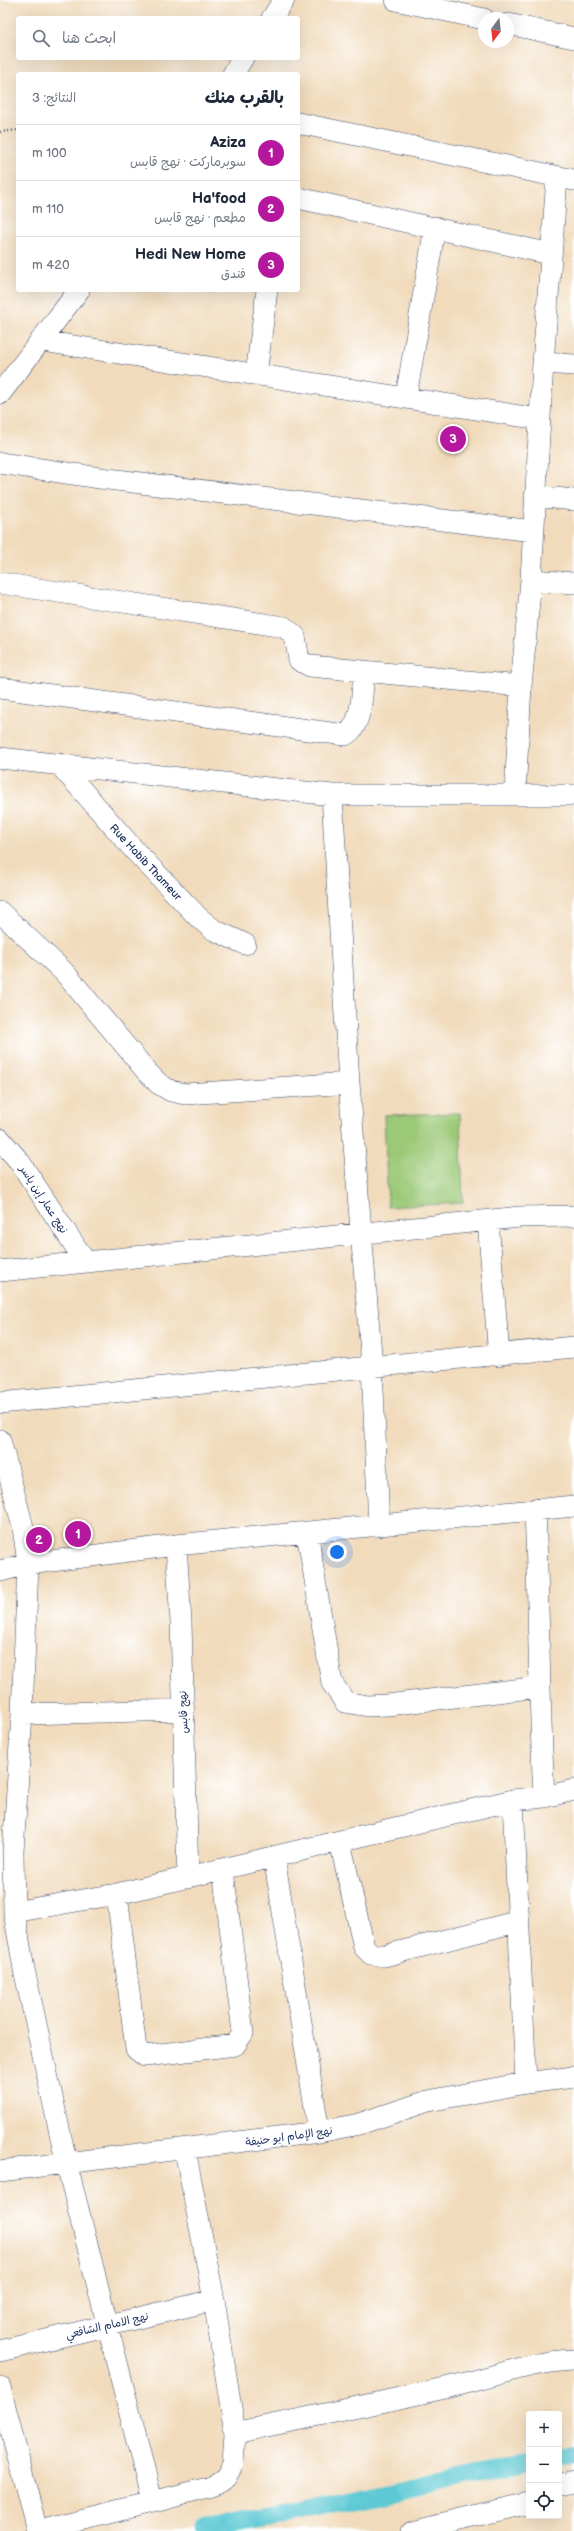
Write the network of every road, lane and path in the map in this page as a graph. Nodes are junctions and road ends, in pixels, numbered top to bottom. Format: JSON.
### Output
{"nodes":[{"id":1,"x":284,"y":0,"type":"edge"},
{"id":2,"x":396,"y":0,"type":"edge"},
{"id":3,"x":273,"y":16,"type":"edge"},
{"id":4,"x":478,"y":18,"type":"edge"},
{"id":5,"x":514,"y":25,"type":"edge"},
{"id":6,"x":574,"y":38,"type":"edge"},
{"id":7,"x":242,"y":60,"type":"edge"},
{"id":8,"x":234,"y":72,"type":"edge"},
{"id":9,"x":300,"y":123,"type":"edge"},
{"id":10,"x":16,"y":130,"type":"edge"},
{"id":11,"x":0,"y":132,"type":"edge"},
{"id":12,"x":565,"y":179,"type":"edge"},
{"id":13,"x":300,"y":198,"type":"edge"},
{"id":14,"x":435,"y":227,"type":"junction"},
{"id":15,"x":551,"y":254,"type":"junction"},
{"id":16,"x":78,"y":292,"type":"edge"},
{"id":17,"x":267,"y":292,"type":"edge"},
{"id":18,"x":42,"y":341,"type":"junction"},
{"id":19,"x":543,"y":363,"type":"junction"},
{"id":20,"x":574,"y":365,"type":"edge"},
{"id":21,"x":256,"y":375,"type":"junction"},
{"id":22,"x":0,"y":394,"type":"edge"},
{"id":23,"x":406,"y":397,"type":"junction"},
{"id":24,"x":539,"y":419,"type":"junction"},
{"id":25,"x":0,"y":463,"type":"edge"},
{"id":26,"x":536,"y":496,"type":"junction"},
{"id":27,"x":574,"y":500,"type":"edge"},
{"id":28,"x":533,"y":531,"type":"junction"},
{"id":29,"x":531,"y":580,"type":"junction"},
{"id":30,"x":0,"y":583,"type":"edge"},
{"id":31,"x":574,"y":583,"type":"edge"},
{"id":32,"x":364,"y":672,"type":"junction"},
{"id":33,"x":520,"y":686,"type":"junction"},
{"id":34,"x":0,"y":688,"type":"edge"},
{"id":35,"x":0,"y":758,"type":"edge"},
{"id":36,"x":59,"y":764,"type":"junction"},
{"id":37,"x":332,"y":794,"type":"junction"},
{"id":38,"x":515,"y":794,"type":"junction"},
{"id":39,"x":574,"y":795,"type":"edge"},
{"id":40,"x":0,"y":912,"type":"edge"},
{"id":41,"x":245,"y":944,"type":"dead end"},
{"id":42,"x":349,"y":1083,"type":"junction"},
{"id":43,"x":0,"y":1139,"type":"edge"},
{"id":44,"x":574,"y":1216,"type":"edge"},
{"id":45,"x":488,"y":1221,"type":"junction"},
{"id":46,"x":360,"y":1233,"type":"junction"},
{"id":47,"x":85,"y":1261,"type":"junction"},
{"id":48,"x":0,"y":1271,"type":"edge"},
{"id":49,"x":574,"y":1347,"type":"edge"},
{"id":50,"x":499,"y":1356,"type":"junction"},
{"id":51,"x":372,"y":1366,"type":"junction"},
{"id":52,"x":0,"y":1403,"type":"edge"},
{"id":53,"x":0,"y":1440,"type":"edge"},
{"id":54,"x":574,"y":1506,"type":"edge"},
{"id":55,"x":535,"y":1509,"type":"junction"},
{"id":56,"x":379,"y":1526,"type":"junction"},
{"id":57,"x":307,"y":1532,"type":"junction"},
{"id":58,"x":176,"y":1545,"type":"junction"},
{"id":59,"x":28,"y":1564,"type":"junction"},
{"id":60,"x":0,"y":1572,"type":"edge"},
{"id":61,"x":539,"y":1687,"type":"junction"},
{"id":62,"x":183,"y":1710,"type":"junction"},
{"id":63,"x":22,"y":1714,"type":"junction"},
{"id":64,"x":574,"y":1790,"type":"edge"},
{"id":65,"x":544,"y":1797,"type":"junction"},
{"id":66,"x":513,"y":1800,"type":"junction"},
{"id":67,"x":340,"y":1842,"type":"junction"},
{"id":68,"x":274,"y":1857,"type":"junction"},
{"id":69,"x":223,"y":1870,"type":"junction"},
{"id":70,"x":188,"y":1878,"type":"junction"},
{"id":71,"x":117,"y":1894,"type":"junction"},
{"id":72,"x":14,"y":1912,"type":"junction"},
{"id":73,"x":519,"y":1921,"type":"junction"},
{"id":74,"x":574,"y":2077,"type":"edge"},
{"id":75,"x":526,"y":2083,"type":"junction"},
{"id":76,"x":320,"y":2132,"type":"junction"},
{"id":77,"x":185,"y":2150,"type":"junction"},
{"id":78,"x":67,"y":2164,"type":"junction"},
{"id":79,"x":0,"y":2171,"type":"edge"},
{"id":80,"x":214,"y":2300,"type":"junction"},
{"id":81,"x":107,"y":2325,"type":"junction"},
{"id":82,"x":0,"y":2351,"type":"edge"},
{"id":83,"x":574,"y":2360,"type":"edge"},
{"id":84,"x":0,"y":2387,"type":"edge"},
{"id":85,"x":235,"y":2434,"type":"junction"},
{"id":86,"x":574,"y":2481,"type":"edge"},
{"id":87,"x":562,"y":2484,"type":"edge"},
{"id":88,"x":152,"y":2501,"type":"junction"},
{"id":89,"x":526,"y":2504,"type":"edge"},
{"id":90,"x":37,"y":2531,"type":"edge"},
{"id":91,"x":412,"y":2531,"type":"edge"}],
"edges":[{"from":1,"to":3,"type":"street"},
{"from":2,"to":4,"type":"street"},
{"from":5,"to":6,"type":"street"},
{"from":7,"to":8,"type":"street"},
{"from":9,"to":12,"type":"street"},
{"from":10,"to":11,"type":"path"},
{"from":12,"to":15,"type":"street"},
{"from":13,"to":14,"type":"street"},
{"from":14,"to":15,"type":"street"},
{"from":14,"to":23,"type":"street"},
{"from":15,"to":19,"type":"street"},
{"from":16,"to":18,"type":"street"},
{"from":17,"to":21,"type":"street"},
{"from":18,"to":21,"type":"street"},
{"from":18,"to":22,"type":"street"},
{"from":19,"to":20,"type":"street"},
{"from":19,"to":24,"type":"street"},
{"from":21,"to":23,"type":"street"},
{"from":23,"to":24,"type":"street"},
{"from":24,"to":26,"type":"street"},
{"from":25,"to":28,"type":"street"},
{"from":26,"to":27,"type":"street"},
{"from":26,"to":28,"type":"street"},
{"from":28,"to":29,"type":"street"},
{"from":29,"to":31,"type":"street"},
{"from":29,"to":33,"type":"street"},
{"from":30,"to":32,"type":"street"},
{"from":32,"to":33,"type":"street"},
{"from":32,"to":34,"type":"street"},
{"from":33,"to":38,"type":"street"},
{"from":35,"to":36,"type":"street"},
{"from":36,"to":37,"type":"street"},
{"from":36,"to":41,"type":"street","name":"Rue Habib Thameur"},
{"from":37,"to":38,"type":"street"},
{"from":37,"to":42,"type":"street"},
{"from":38,"to":39,"type":"street"},
{"from":40,"to":42,"type":"street"},
{"from":42,"to":46,"type":"street"},
{"from":43,"to":47,"type":"street","name":"نهج عمار إبن ياسر"},
{"from":44,"to":45,"type":"street"},
{"from":45,"to":46,"type":"street"},
{"from":45,"to":50,"type":"street"},
{"from":46,"to":47,"type":"street"},
{"from":46,"to":51,"type":"street"},
{"from":47,"to":48,"type":"street"},
{"from":49,"to":50,"type":"street"},
{"from":50,"to":51,"type":"street"},
{"from":51,"to":52,"type":"street"},
{"from":51,"to":56,"type":"street"},
{"from":53,"to":59,"type":"street"},
{"from":54,"to":55,"type":"street"},
{"from":55,"to":56,"type":"street"},
{"from":55,"to":61,"type":"street"},
{"from":56,"to":57,"type":"street"},
{"from":57,"to":58,"type":"street"},
{"from":57,"to":61,"type":"street"},
{"from":58,"to":59,"type":"street"},
{"from":58,"to":62,"type":"street","name":"نهج قابس"},
{"from":59,"to":60,"type":"street"},
{"from":59,"to":63,"type":"street"},
{"from":61,"to":65,"type":"street"},
{"from":62,"to":63,"type":"street"},
{"from":62,"to":70,"type":"street","name":"نهج قابس"},
{"from":63,"to":72,"type":"street"},
{"from":64,"to":65,"type":"street"},
{"from":65,"to":66,"type":"street"},
{"from":66,"to":67,"type":"street"},
{"from":66,"to":73,"type":"street"},
{"from":67,"to":68,"type":"street"},
{"from":67,"to":73,"type":"street"},
{"from":68,"to":69,"type":"street"},
{"from":68,"to":76,"type":"street"},
{"from":69,"to":70,"type":"street"},
{"from":69,"to":71,"type":"street"},
{"from":70,"to":71,"type":"street"},
{"from":71,"to":72,"type":"street"},
{"from":72,"to":78,"type":"street"},
{"from":73,"to":75,"type":"street"},
{"from":74,"to":75,"type":"street","name":"نهج الإمام ابو حنيفة"},
{"from":75,"to":76,"type":"street","name":"نهج الإمام ابو حنيفة"},
{"from":76,"to":77,"type":"street","name":"نهج الإمام ابو حنيفة"},
{"from":77,"to":78,"type":"street","name":"نهج الإمام ابو حنيفة"},
{"from":77,"to":80,"type":"street"},
{"from":78,"to":79,"type":"street","name":"نهج الإمام ابو حنيفة"},
{"from":78,"to":81,"type":"street"},
{"from":80,"to":81,"type":"street","name":"نهج الامام الشافعي"},
{"from":80,"to":85,"type":"street"},
{"from":81,"to":82,"type":"street","name":"نهج الامام الشافعي"},
{"from":81,"to":88,"type":"street"},
{"from":83,"to":85,"type":"street"},
{"from":84,"to":90,"type":"street"},
{"from":85,"to":88,"type":"street"},
{"from":86,"to":87,"type":"street"},
{"from":88,"to":90,"type":"street"},
{"from":89,"to":91,"type":"street"}]}
